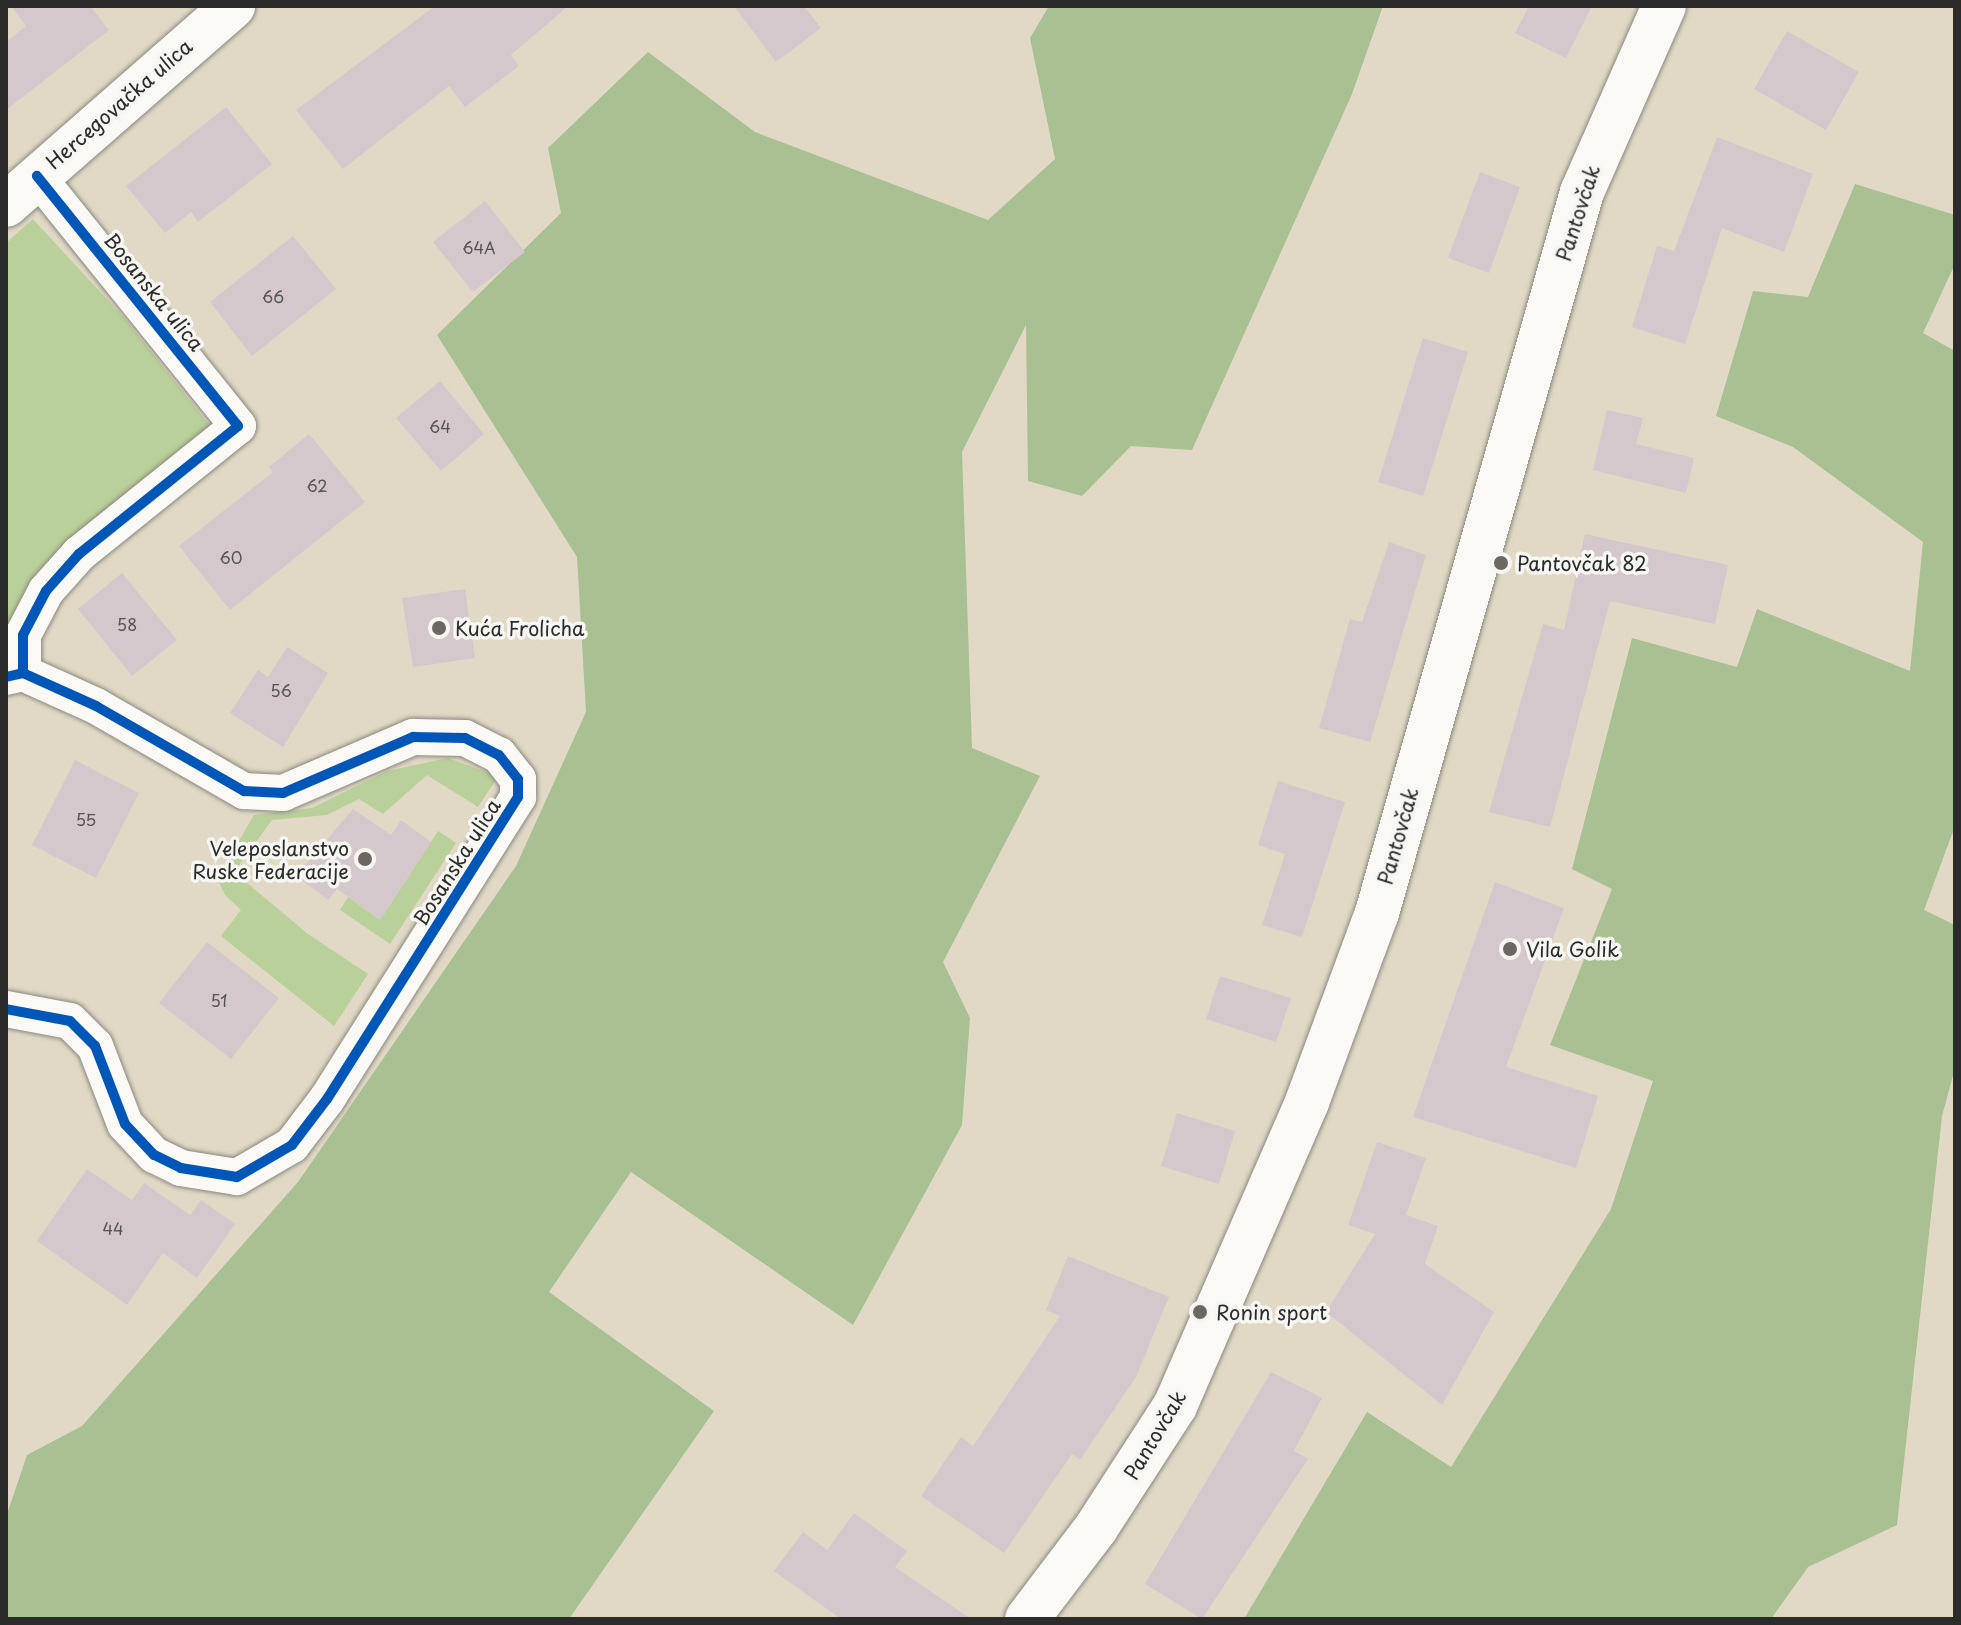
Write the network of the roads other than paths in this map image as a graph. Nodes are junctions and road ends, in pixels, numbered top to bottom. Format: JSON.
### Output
{"nodes":[{"id":1,"x":233,"y":6,"type":"edge"},
{"id":2,"x":1664,"y":6,"type":"edge"},
{"id":3,"x":37,"y":176,"type":"junction"},
{"id":4,"x":6,"y":205,"type":"edge"},
{"id":5,"x":15,"y":675,"type":"edge"},
{"id":6,"x":6,"y":1009,"type":"edge"},
{"id":7,"x":1027,"y":1619,"type":"edge"}],
"edges":[{"from":1,"to":3,"type":"main road","name":"Hercegovačka ulica"},
{"from":2,"to":7,"type":"main road","name":"Pantovčak"},
{"from":3,"to":4,"type":"main road","name":"Hercegovačka ulica"},
{"from":3,"to":5,"type":"street","name":"Bosanska ulica"},
{"from":5,"to":6,"type":"street","name":"Bosanska ulica"}]}
